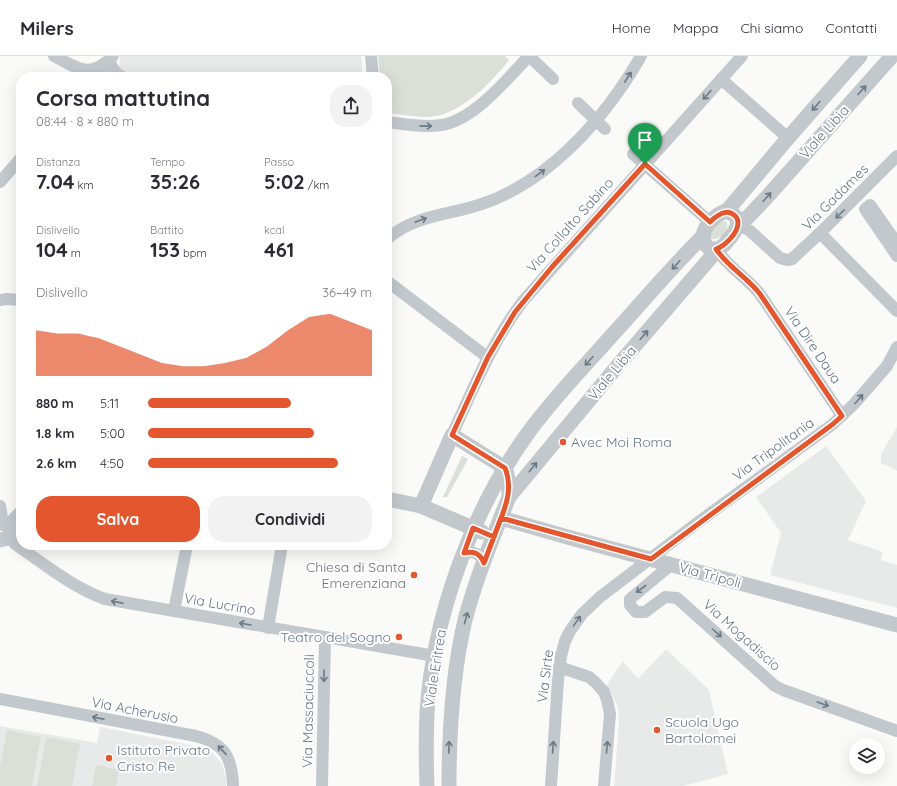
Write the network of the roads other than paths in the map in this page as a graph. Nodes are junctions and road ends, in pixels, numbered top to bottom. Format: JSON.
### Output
{"nodes":[{"id":1,"x":54,"y":56,"type":"edge"},
{"id":2,"x":371,"y":56,"type":"edge"},
{"id":3,"x":530,"y":56,"type":"edge"},
{"id":4,"x":641,"y":56,"type":"edge"},
{"id":5,"x":742,"y":56,"type":"edge"},
{"id":6,"x":860,"y":56,"type":"edge"},
{"id":7,"x":892,"y":56,"type":"edge"},
{"id":8,"x":112,"y":57,"type":"edge"},
{"id":9,"x":75,"y":72,"type":"edge"},
{"id":10,"x":118,"y":72,"type":"edge"},
{"id":11,"x":373,"y":72,"type":"edge"},
{"id":12,"x":553,"y":79,"type":"dead end"},
{"id":13,"x":721,"y":79,"type":"junction"},
{"id":14,"x":578,"y":103,"type":"dead end"},
{"id":15,"x":595,"y":120,"type":"junction"},
{"id":16,"x":392,"y":122,"type":"edge"},
{"id":17,"x":605,"y":129,"type":"dead end"},
{"id":18,"x":788,"y":138,"type":"junction"},
{"id":19,"x":633,"y":154,"type":"dead end"},
{"id":20,"x":897,"y":156,"type":"edge"},
{"id":21,"x":16,"y":164,"type":"edge"},
{"id":22,"x":645,"y":164,"type":"junction"},
{"id":23,"x":0,"y":182,"type":"edge"},
{"id":24,"x":858,"y":196,"type":"junction"},
{"id":25,"x":867,"y":207,"type":"junction"},
{"id":26,"x":726,"y":212,"type":"junction"},
{"id":27,"x":710,"y":222,"type":"junction"},
{"id":28,"x":738,"y":224,"type":"junction"},
{"id":29,"x":820,"y":233,"type":"junction"},
{"id":30,"x":392,"y":235,"type":"edge"},
{"id":31,"x":703,"y":236,"type":"junction"},
{"id":32,"x":897,"y":243,"type":"edge"},
{"id":33,"x":716,"y":249,"type":"junction"},
{"id":34,"x":897,"y":256,"type":"edge"},
{"id":35,"x":392,"y":284,"type":"edge"},
{"id":36,"x":0,"y":300,"type":"edge"},
{"id":37,"x":16,"y":300,"type":"edge"},
{"id":38,"x":897,"y":311,"type":"edge"},
{"id":39,"x":897,"y":348,"type":"edge"},
{"id":40,"x":488,"y":357,"type":"junction"},
{"id":41,"x":842,"y":416,"type":"junction"},
{"id":42,"x":452,"y":435,"type":"junction"},
{"id":43,"x":505,"y":468,"type":"junction"},
{"id":44,"x":508,"y":497,"type":"junction"},
{"id":45,"x":392,"y":500,"type":"edge"},
{"id":46,"x":0,"y":506,"type":"edge"},
{"id":47,"x":421,"y":506,"type":"junction"},
{"id":48,"x":501,"y":518,"type":"junction"},
{"id":49,"x":16,"y":519,"type":"edge"},
{"id":50,"x":473,"y":528,"type":"junction"},
{"id":51,"x":6,"y":532,"type":"edge"},
{"id":52,"x":494,"y":537,"type":"junction"},
{"id":53,"x":16,"y":540,"type":"edge"},
{"id":54,"x":29,"y":550,"type":"edge"},
{"id":55,"x":185,"y":550,"type":"edge"},
{"id":56,"x":281,"y":550,"type":"edge"},
{"id":57,"x":464,"y":553,"type":"junction"},
{"id":58,"x":651,"y":559,"type":"junction"},
{"id":59,"x":484,"y":563,"type":"junction"},
{"id":60,"x":672,"y":564,"type":"junction"},
{"id":61,"x":174,"y":611,"type":"junction"},
{"id":62,"x":897,"y":625,"type":"edge"},
{"id":63,"x":268,"y":628,"type":"junction"},
{"id":64,"x":325,"y":637,"type":"junction"},
{"id":65,"x":435,"y":656,"type":"junction"},
{"id":66,"x":559,"y":667,"type":"junction"},
{"id":67,"x":0,"y":699,"type":"edge"},
{"id":68,"x":897,"y":731,"type":"edge"},
{"id":69,"x":232,"y":786,"type":"edge"},
{"id":70,"x":322,"y":786,"type":"edge"},
{"id":71,"x":426,"y":786,"type":"edge"},
{"id":72,"x":449,"y":786,"type":"edge"},
{"id":73,"x":551,"y":786,"type":"edge"},
{"id":74,"x":604,"y":786,"type":"edge"}],
"edges":[{"from":1,"to":9,"type":"street"},
{"from":2,"to":11,"type":"street"},
{"from":3,"to":12,"type":"street"},
{"from":16,"to":3,"type":"street","one_way":true},
{"from":15,"to":4,"type":"street","one_way":true},
{"from":5,"to":13,"type":"street","name":"Via Collalto Sabino"},
{"from":6,"to":18,"type":"street","name":"Viale Libia","one_way":true},
{"from":28,"to":7,"type":"street","name":"Viale Libia","one_way":true},
{"from":8,"to":9,"type":"street"},
{"from":8,"to":10,"type":"street"},
{"from":13,"to":18,"type":"street"},
{"from":13,"to":22,"type":"street","name":"Via Collalto Sabino","one_way":true},
{"from":14,"to":15,"type":"street"},
{"from":15,"to":17,"type":"street"},
{"from":30,"to":15,"type":"street","one_way":true},
{"from":18,"to":26,"type":"street","name":"Viale Libia"},
{"from":19,"to":22,"type":"street"},
{"from":20,"to":24,"type":"street","name":"Via Gadames"},
{"from":21,"to":23,"type":"street"},
{"from":22,"to":27,"type":"street"},
{"from":22,"to":40,"type":"street","name":"Via Collalto Sabino"},
{"from":24,"to":25,"type":"street"},
{"from":24,"to":29,"type":"street","name":"Via Gadames","one_way":true},
{"from":25,"to":32,"type":"street"},
{"from":25,"to":34,"type":"street"},
{"from":26,"to":27,"type":"street"},
{"from":26,"to":28,"type":"street"},
{"from":27,"to":31,"type":"street"},
{"from":28,"to":29,"type":"street","name":"Via Gadames"},
{"from":28,"to":33,"type":"street"},
{"from":29,"to":38,"type":"street"},
{"from":31,"to":33,"type":"street"},
{"from":31,"to":43,"type":"street","name":"Viale Libia","one_way":true},
{"from":33,"to":41,"type":"street","name":"Via Dire Daua"},
{"from":44,"to":33,"type":"street","name":"Viale Libia","one_way":true},
{"from":35,"to":40,"type":"street"},
{"from":36,"to":37,"type":"street"},
{"from":41,"to":39,"type":"street","name":"Via Tripolitania","one_way":true},
{"from":40,"to":42,"type":"street","name":"Via Collalto Sabino"},
{"from":41,"to":58,"type":"street","name":"Via Tripolitania"},
{"from":42,"to":43,"type":"street"},
{"from":42,"to":47,"type":"street"},
{"from":43,"to":44,"type":"street"},
{"from":43,"to":50,"type":"street","name":"Viale Libia"},
{"from":44,"to":48,"type":"street","name":"Viale Eritrea"},
{"from":45,"to":47,"type":"street"},
{"from":46,"to":51,"type":"street"},
{"from":47,"to":50,"type":"street"},
{"from":48,"to":52,"type":"street","name":"Viale Eritrea"},
{"from":48,"to":58,"type":"street","name":"Via Tripoli"},
{"from":49,"to":51,"type":"street"},
{"from":50,"to":52,"type":"street"},
{"from":50,"to":57,"type":"street","name":"Viale Eritrea"},
{"from":53,"to":51,"type":"street","name":"Via Lucrino","one_way":true},
{"from":52,"to":59,"type":"street","name":"Viale Eritrea"},
{"from":61,"to":54,"type":"street","name":"Via Lucrino","one_way":true},
{"from":55,"to":61,"type":"street"},
{"from":56,"to":63,"type":"street"},
{"from":57,"to":59,"type":"street"},
{"from":57,"to":65,"type":"street","name":"Viale Eritrea"},
{"from":58,"to":60,"type":"street","name":"Via Tripoli"},
{"from":66,"to":58,"type":"street","name":"Via Sirte","one_way":true},
{"from":72,"to":59,"type":"street","name":"Viale Eritrea","one_way":true},
{"from":60,"to":62,"type":"street","name":"Via Tripoli"},
{"from":60,"to":68,"type":"street","name":"Via Mogadiscio","one_way":true},
{"from":63,"to":61,"type":"street","name":"Via Lucrino","one_way":true},
{"from":63,"to":64,"type":"street","name":"Via Lucrino"},
{"from":64,"to":65,"type":"street","name":"Via Lucrino"},
{"from":64,"to":70,"type":"street","name":"Via Massaciuccoli","one_way":true},
{"from":65,"to":71,"type":"street","name":"Viale Eritrea"},
{"from":73,"to":66,"type":"street","name":"Via Sirte","one_way":true},
{"from":74,"to":66,"type":"street","one_way":true},
{"from":69,"to":67,"type":"street","name":"Via Acherusio","one_way":true}]}
